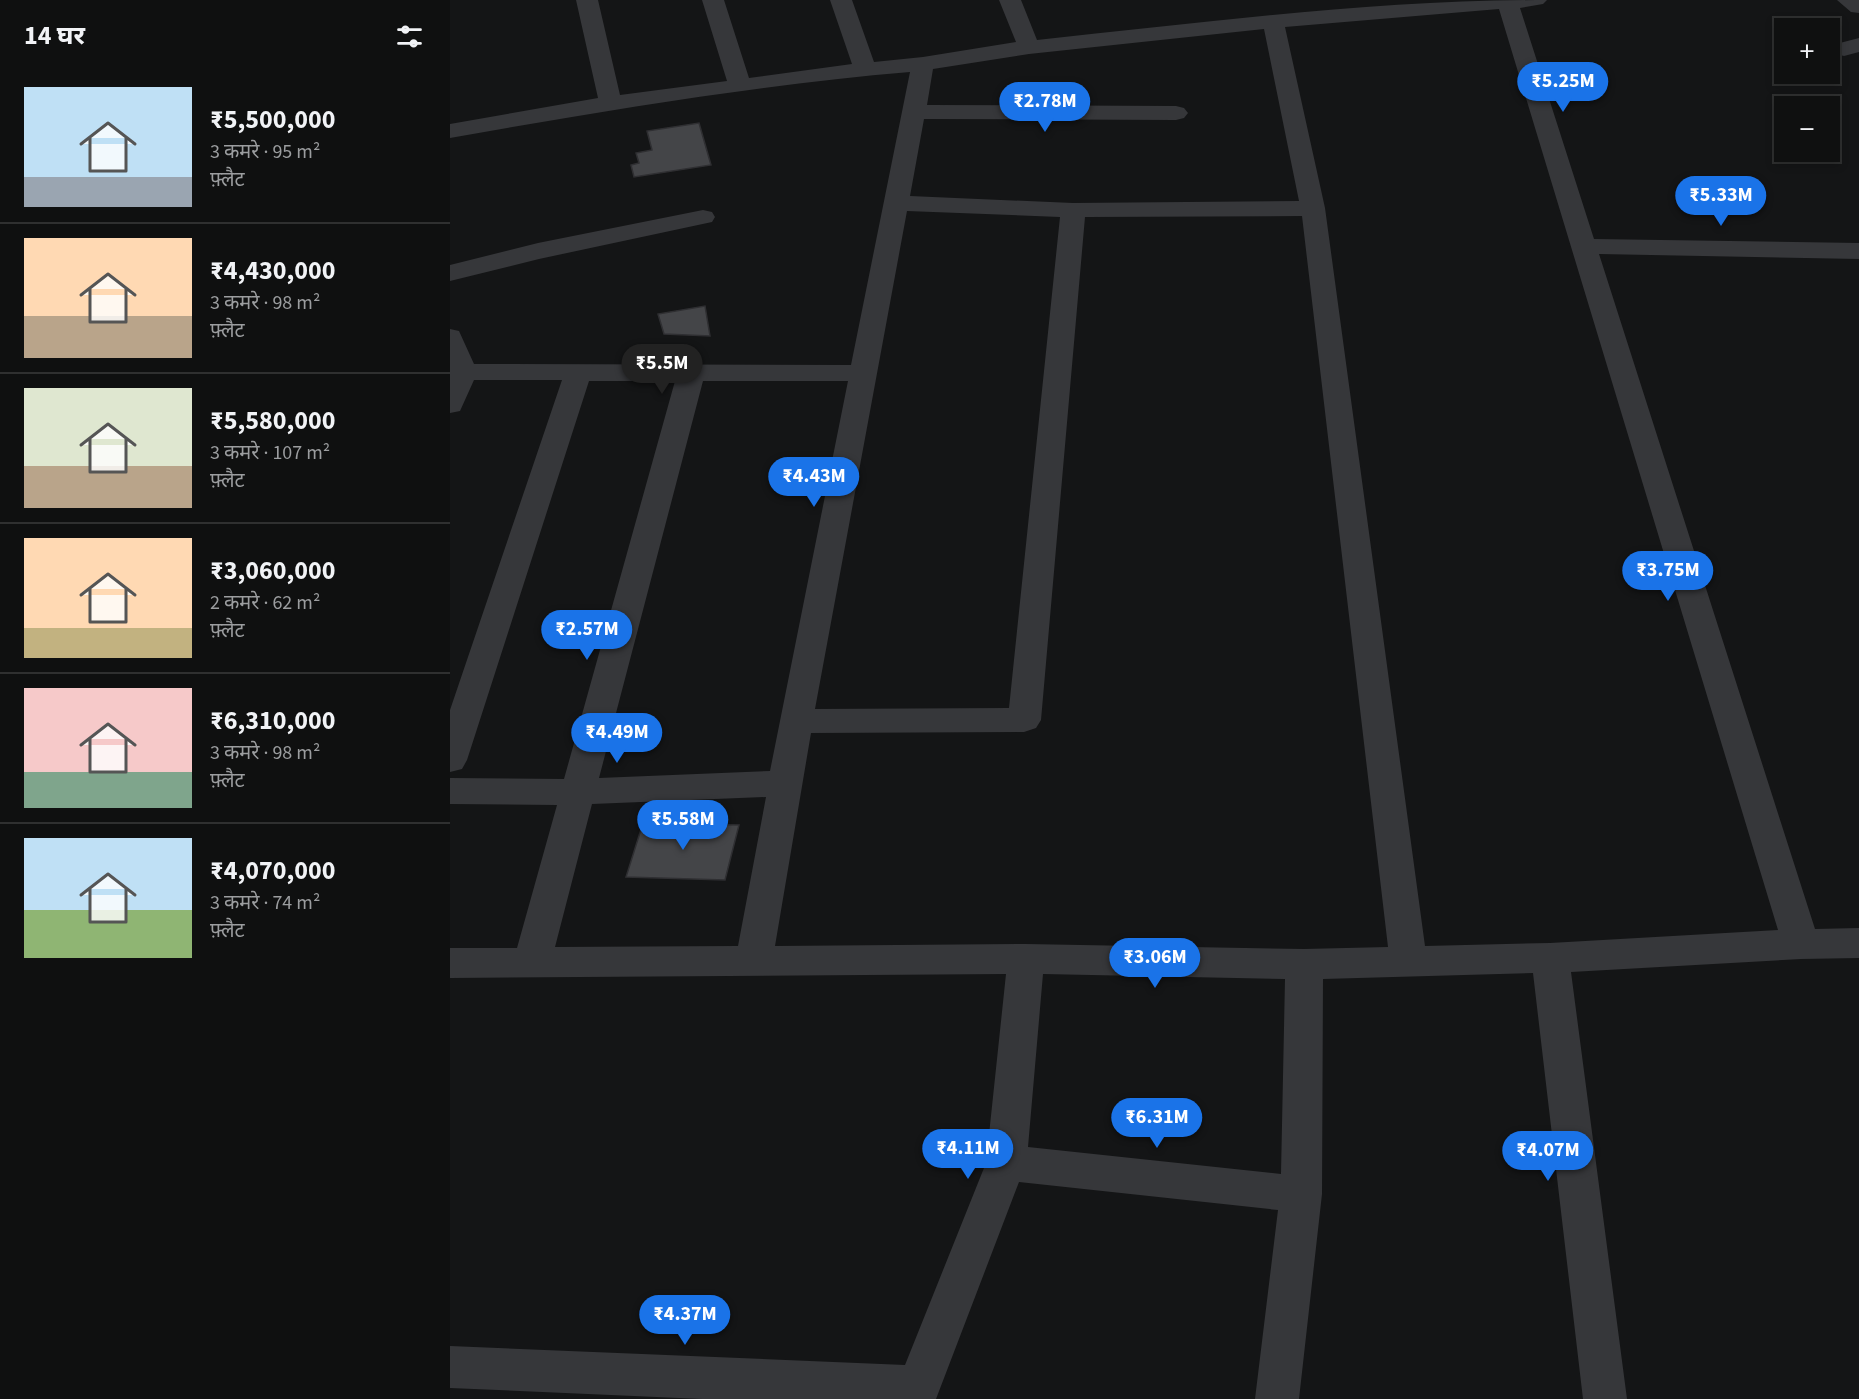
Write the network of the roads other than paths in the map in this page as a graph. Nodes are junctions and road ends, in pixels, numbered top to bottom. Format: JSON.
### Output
{"nodes":[{"id":1,"x":587,"y":0,"type":"edge"},
{"id":2,"x":713,"y":0,"type":"edge"},
{"id":3,"x":841,"y":0,"type":"edge"},
{"id":4,"x":1010,"y":0,"type":"edge"},
{"id":5,"x":1016,"y":0,"type":"edge"},
{"id":6,"x":1536,"y":0,"type":"edge"},
{"id":7,"x":1848,"y":0,"type":"edge"},
{"id":8,"x":1507,"y":1,"type":"edge"},
{"id":9,"x":1859,"y":7,"type":"edge"},
{"id":10,"x":1273,"y":22,"type":"junction"},
{"id":11,"x":1029,"y":47,"type":"junction"},
{"id":12,"x":923,"y":63,"type":"junction"},
{"id":13,"x":865,"y":69,"type":"junction"},
{"id":14,"x":740,"y":86,"type":"junction"},
{"id":15,"x":611,"y":104,"type":"junction"},
{"id":16,"x":914,"y":112,"type":"junction"},
{"id":17,"x":1176,"y":113,"type":"dead end"},
{"id":18,"x":450,"y":131,"type":"edge"},
{"id":19,"x":897,"y":203,"type":"junction"},
{"id":20,"x":1313,"y":208,"type":"junction"},
{"id":21,"x":1073,"y":210,"type":"junction"},
{"id":22,"x":703,"y":217,"type":"dead end"},
{"id":23,"x":1582,"y":246,"type":"junction"},
{"id":24,"x":1859,"y":251,"type":"edge"},
{"id":25,"x":450,"y":273,"type":"edge"},
{"id":26,"x":450,"y":337,"type":"edge"},
{"id":27,"x":578,"y":373,"type":"junction"},
{"id":28,"x":691,"y":373,"type":"junction"},
{"id":29,"x":865,"y":373,"type":"junction"},
{"id":30,"x":457,"y":374,"type":"edge"},
{"id":31,"x":450,"y":405,"type":"edge"},
{"id":32,"x":796,"y":721,"type":"junction"},
{"id":33,"x":450,"y":760,"type":"edge"},
{"id":34,"x":785,"y":783,"type":"junction"},
{"id":35,"x":450,"y":791,"type":"edge"},
{"id":36,"x":578,"y":792,"type":"junction"},
{"id":37,"x":1859,"y":943,"type":"edge"},
{"id":38,"x":1801,"y":944,"type":"junction"},
{"id":39,"x":1550,"y":958,"type":"junction"},
{"id":40,"x":1026,"y":959,"type":"junction"},
{"id":41,"x":1408,"y":961,"type":"junction"},
{"id":42,"x":754,"y":962,"type":"junction"},
{"id":43,"x":450,"y":963,"type":"edge"},
{"id":44,"x":532,"y":963,"type":"junction"},
{"id":45,"x":1304,"y":964,"type":"junction"},
{"id":46,"x":1006,"y":1163,"type":"junction"},
{"id":47,"x":1301,"y":1194,"type":"junction"},
{"id":48,"x":450,"y":1367,"type":"edge"},
{"id":49,"x":916,"y":1393,"type":"edge"},
{"id":50,"x":1278,"y":1399,"type":"edge"},
{"id":51,"x":1605,"y":1399,"type":"edge"}],
"edges":[{"from":1,"to":15,"type":"street"},
{"from":2,"to":14,"type":"street"},
{"from":3,"to":13,"type":"street"},
{"from":4,"to":5,"type":"street"},
{"from":4,"to":11,"type":"street"},
{"from":6,"to":8,"type":"street"},
{"from":7,"to":9,"type":"street"},
{"from":8,"to":10,"type":"street"},
{"from":8,"to":23,"type":"street"},
{"from":10,"to":11,"type":"street"},
{"from":10,"to":20,"type":"street"},
{"from":11,"to":12,"type":"street"},
{"from":12,"to":13,"type":"street"},
{"from":12,"to":16,"type":"street"},
{"from":13,"to":14,"type":"street"},
{"from":14,"to":15,"type":"street"},
{"from":15,"to":18,"type":"street"},
{"from":16,"to":17,"type":"street"},
{"from":16,"to":19,"type":"street"},
{"from":19,"to":21,"type":"street"},
{"from":19,"to":29,"type":"street"},
{"from":20,"to":21,"type":"street"},
{"from":20,"to":41,"type":"street"},
{"from":21,"to":32,"type":"street"},
{"from":22,"to":25,"type":"street"},
{"from":23,"to":24,"type":"street"},
{"from":23,"to":38,"type":"street"},
{"from":26,"to":30,"type":"street"},
{"from":27,"to":28,"type":"street"},
{"from":27,"to":30,"type":"street"},
{"from":27,"to":33,"type":"street"},
{"from":28,"to":29,"type":"street"},
{"from":28,"to":36,"type":"street"},
{"from":29,"to":32,"type":"street"},
{"from":30,"to":31,"type":"street"},
{"from":32,"to":34,"type":"street"},
{"from":34,"to":36,"type":"street"},
{"from":34,"to":42,"type":"street"},
{"from":35,"to":36,"type":"street"},
{"from":36,"to":44,"type":"street"},
{"from":37,"to":38,"type":"street"},
{"from":38,"to":39,"type":"street"},
{"from":39,"to":41,"type":"street"},
{"from":39,"to":51,"type":"street"},
{"from":40,"to":42,"type":"street"},
{"from":40,"to":45,"type":"street"},
{"from":40,"to":46,"type":"street"},
{"from":41,"to":45,"type":"street"},
{"from":42,"to":44,"type":"street"},
{"from":43,"to":44,"type":"street"},
{"from":45,"to":47,"type":"street"},
{"from":46,"to":47,"type":"street"},
{"from":46,"to":49,"type":"street"},
{"from":47,"to":50,"type":"street"},
{"from":48,"to":49,"type":"street"}]}
